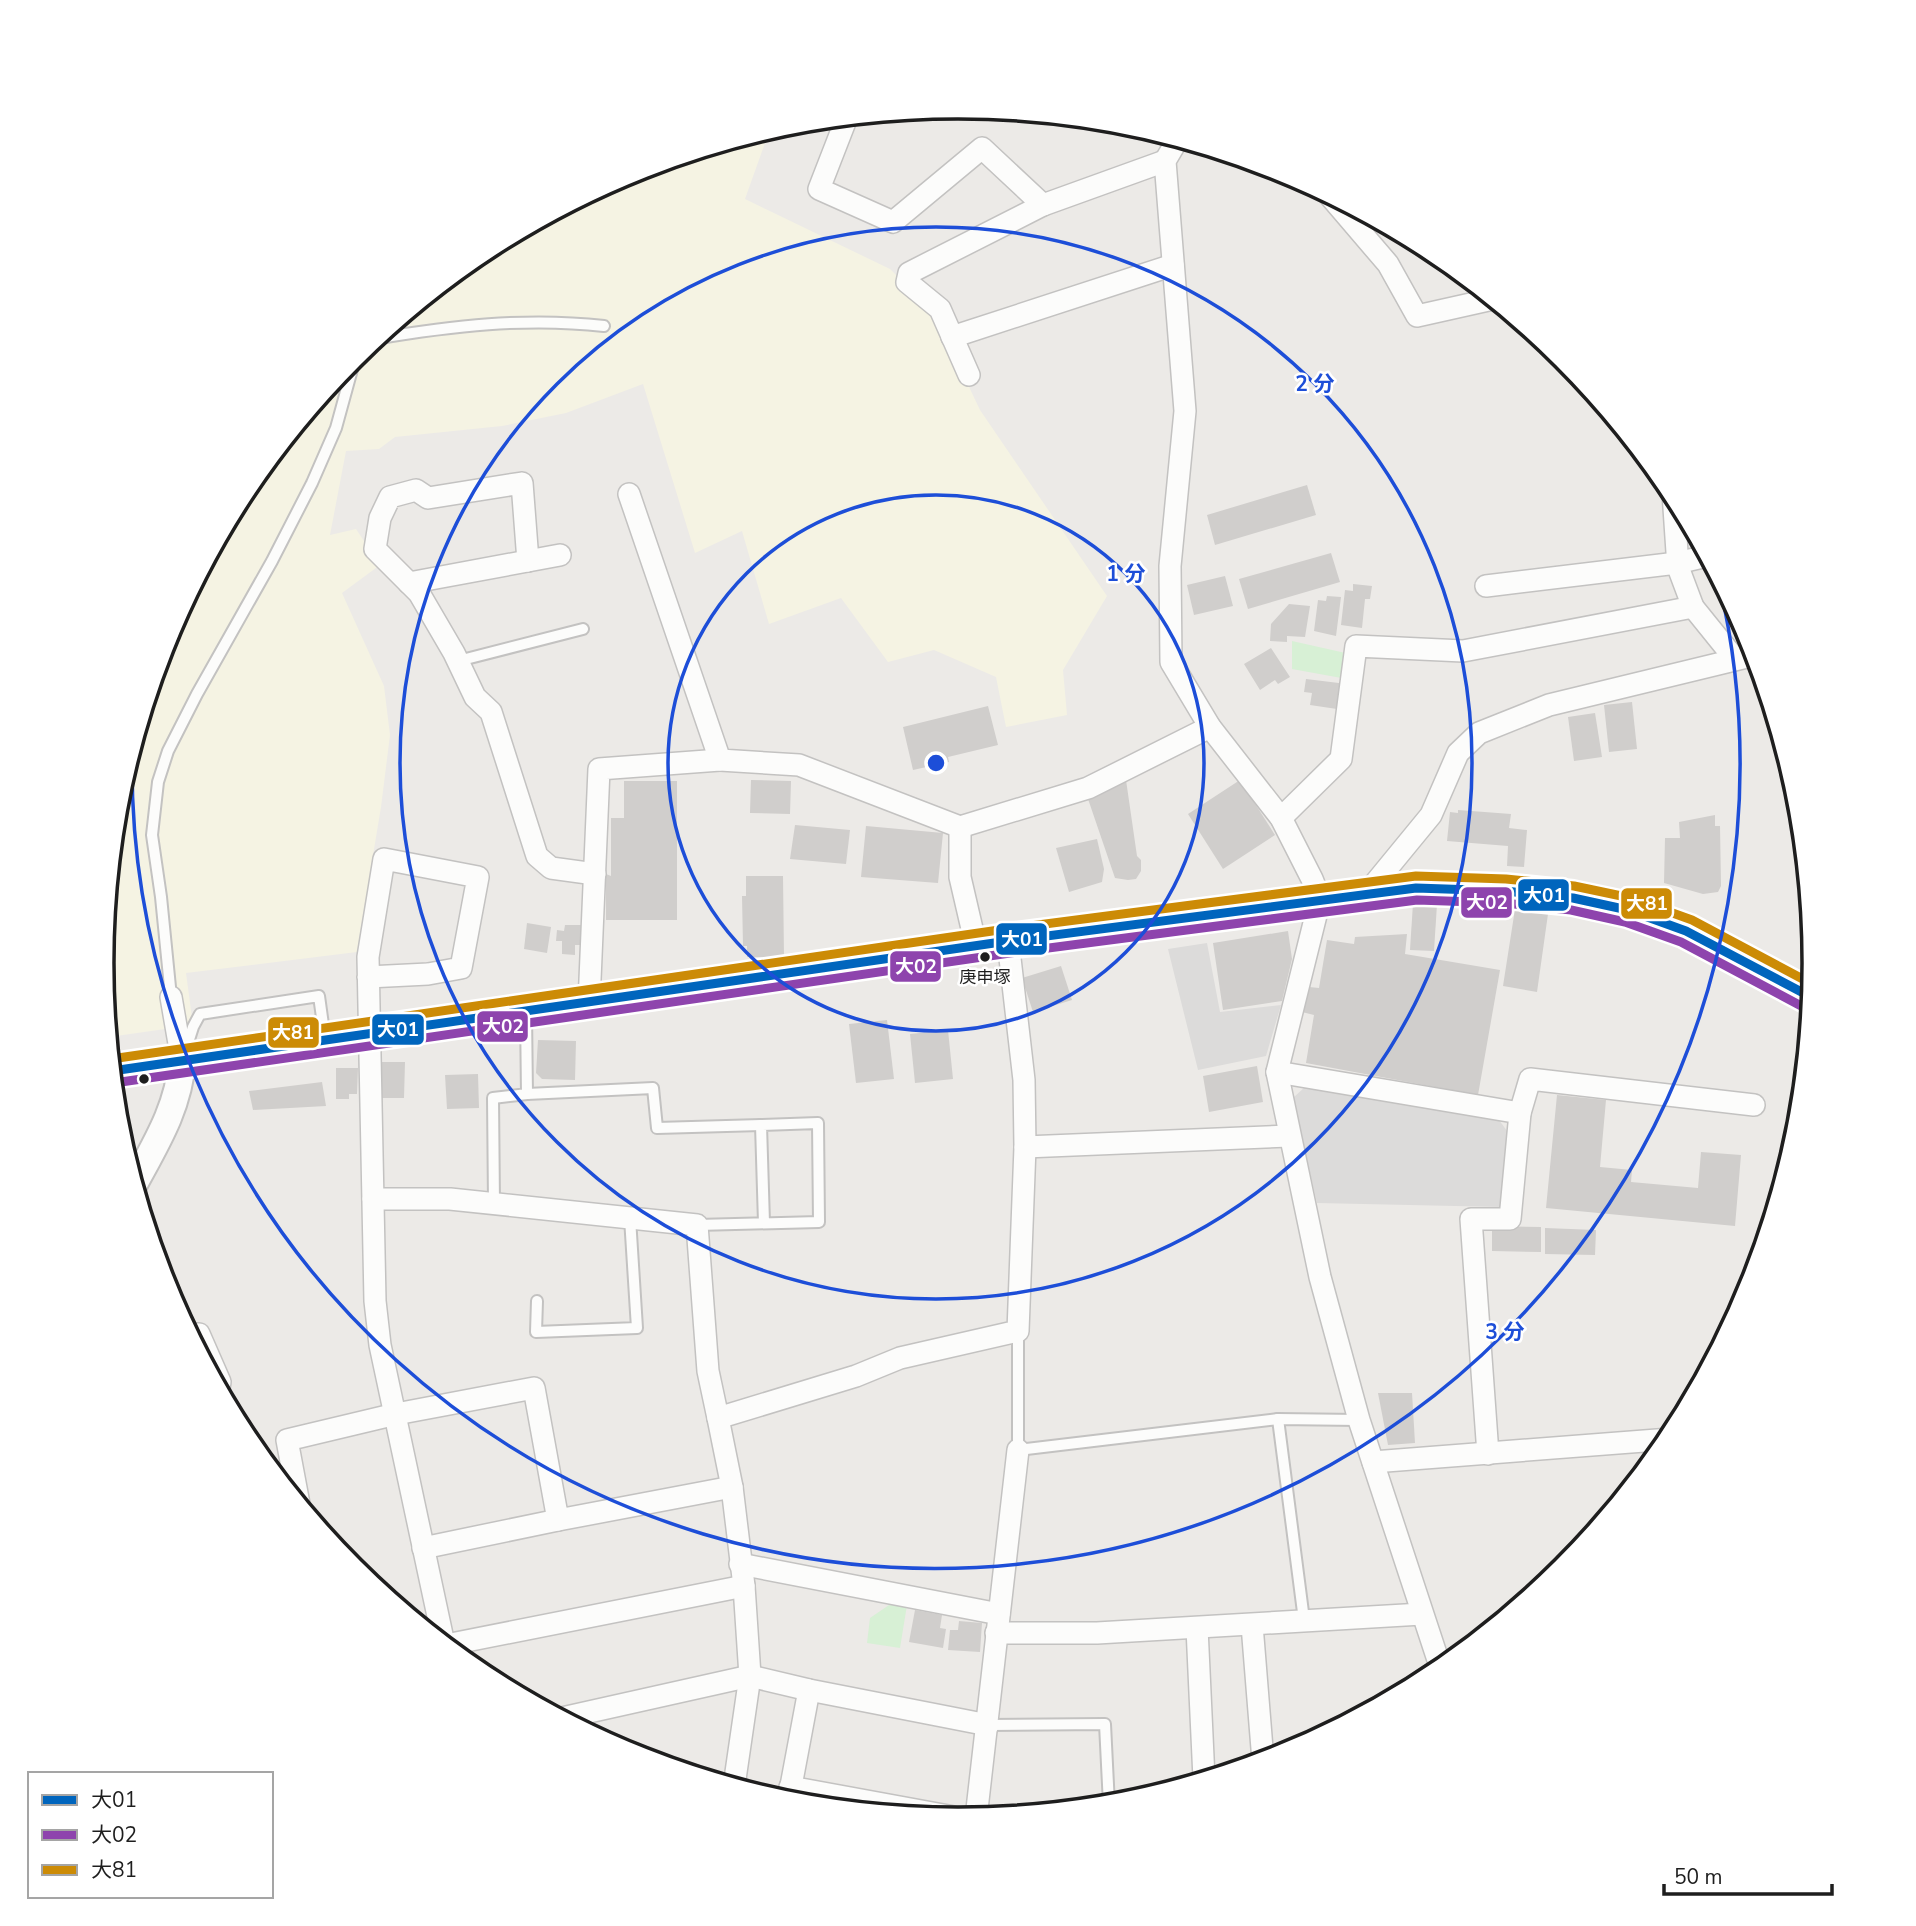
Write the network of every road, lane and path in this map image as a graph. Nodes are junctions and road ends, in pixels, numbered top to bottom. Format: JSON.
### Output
{"nodes":[{"id":1,"x":843,"y":127,"type":"edge"},
{"id":2,"x":1173,"y":147,"type":"edge"},
{"id":3,"x":1165,"y":161,"type":"junction"},
{"id":4,"x":1044,"y":205,"type":"junction"},
{"id":5,"x":1345,"y":213,"type":"edge"},
{"id":6,"x":1173,"y":265,"type":"junction"},
{"id":7,"x":1482,"y":301,"type":"edge"},
{"id":8,"x":604,"y":327,"type":"dead end"},
{"id":9,"x":392,"y":337,"type":"edge"},
{"id":10,"x":952,"y":337,"type":"junction"},
{"id":11,"x":969,"y":375,"type":"dead end"},
{"id":12,"x":350,"y":378,"type":"edge"},
{"id":13,"x":629,"y":494,"type":"dead end"},
{"id":14,"x":1675,"y":518,"type":"edge"},
{"id":15,"x":560,"y":555,"type":"dead end"},
{"id":16,"x":1698,"y":558,"type":"edge"},
{"id":17,"x":528,"y":561,"type":"junction"},
{"id":18,"x":1678,"y":563,"type":"junction"},
{"id":19,"x":409,"y":583,"type":"junction"},
{"id":20,"x":1486,"y":586,"type":"dead end"},
{"id":21,"x":1693,"y":607,"type":"junction"},
{"id":22,"x":583,"y":629,"type":"dead end"},
{"id":23,"x":1744,"y":656,"type":"edge"},
{"id":24,"x":1745,"y":657,"type":"edge"},
{"id":25,"x":458,"y":662,"type":"junction"},
{"id":26,"x":1210,"y":727,"type":"junction"},
{"id":27,"x":720,"y":760,"type":"junction"},
{"id":28,"x":1281,"y":818,"type":"junction"},
{"id":29,"x":960,"y":827,"type":"junction"},
{"id":30,"x":595,"y":874,"type":"junction"},
{"id":31,"x":1367,"y":893,"type":"junction"},
{"id":32,"x":1320,"y":899,"type":"junction"},
{"id":33,"x":1008,"y":941,"type":"junction"},
{"id":34,"x":976,"y":946,"type":"junction"},
{"id":35,"x":368,"y":977,"type":"junction"},
{"id":36,"x":1801,"y":992,"type":"edge"},
{"id":37,"x":171,"y":997,"type":"joint"},
{"id":38,"x":589,"y":1003,"type":"junction"},
{"id":39,"x":526,"y":1012,"type":"junction"},
{"id":40,"x":369,"y":1035,"type":"junction"},
{"id":41,"x":326,"y":1041,"type":"junction"},
{"id":42,"x":182,"y":1061,"type":"junction"},
{"id":43,"x":121,"y":1070,"type":"edge"},
{"id":44,"x":1277,"y":1072,"type":"junction"},
{"id":45,"x":527,"y":1094,"type":"junction"},
{"id":46,"x":1754,"y":1105,"type":"dead end"},
{"id":47,"x":1520,"y":1113,"type":"junction"},
{"id":48,"x":761,"y":1125,"type":"junction"},
{"id":49,"x":1289,"y":1136,"type":"junction"},
{"id":50,"x":1025,"y":1147,"type":"junction"},
{"id":51,"x":140,"y":1171,"type":"edge"},
{"id":52,"x":373,"y":1199,"type":"junction"},
{"id":53,"x":495,"y":1204,"type":"junction"},
{"id":54,"x":630,"y":1218,"type":"junction"},
{"id":55,"x":764,"y":1223,"type":"junction"},
{"id":56,"x":697,"y":1225,"type":"junction"},
{"id":57,"x":537,"y":1301,"type":"dead end"},
{"id":58,"x":1018,"y":1331,"type":"junction"},
{"id":59,"x":396,"y":1414,"type":"junction"},
{"id":60,"x":718,"y":1418,"type":"junction"},
{"id":61,"x":1278,"y":1419,"type":"junction"},
{"id":62,"x":1359,"y":1420,"type":"junction"},
{"id":63,"x":1654,"y":1440,"type":"edge"},
{"id":64,"x":1018,"y":1450,"type":"junction"},
{"id":65,"x":1488,"y":1454,"type":"junction"},
{"id":66,"x":1373,"y":1462,"type":"junction"},
{"id":67,"x":284,"y":1472,"type":"edge"},
{"id":68,"x":732,"y":1487,"type":"junction"},
{"id":69,"x":558,"y":1520,"type":"junction"},
{"id":70,"x":423,"y":1548,"type":"junction"},
{"id":71,"x":740,"y":1564,"type":"junction"},
{"id":72,"x":744,"y":1586,"type":"junction"},
{"id":73,"x":1422,"y":1614,"type":"junction"},
{"id":74,"x":1304,"y":1620,"type":"junction"},
{"id":75,"x":998,"y":1623,"type":"junction"},
{"id":76,"x":1252,"y":1625,"type":"junction"},
{"id":77,"x":1197,"y":1628,"type":"junction"},
{"id":78,"x":442,"y":1631,"type":"edge"},
{"id":79,"x":457,"y":1643,"type":"edge"},
{"id":80,"x":1437,"y":1658,"type":"edge"},
{"id":81,"x":750,"y":1676,"type":"junction"},
{"id":82,"x":809,"y":1690,"type":"junction"},
{"id":83,"x":576,"y":1715,"type":"edge"},
{"id":84,"x":988,"y":1725,"type":"junction"},
{"id":85,"x":1262,"y":1750,"type":"edge"},
{"id":86,"x":1204,"y":1770,"type":"edge"},
{"id":87,"x":735,"y":1777,"type":"edge"},
{"id":88,"x":790,"y":1790,"type":"edge"},
{"id":89,"x":1108,"y":1793,"type":"edge"},
{"id":90,"x":978,"y":1806,"type":"edge"}],
"edges":[{"from":1,"to":4,"type":"street"},
{"from":2,"to":3,"type":"street"},
{"from":3,"to":4,"type":"street"},
{"from":3,"to":6,"type":"street"},
{"from":4,"to":10,"type":"street"},
{"from":5,"to":7,"type":"street"},
{"from":6,"to":10,"type":"street"},
{"from":6,"to":26,"type":"street"},
{"from":8,"to":9,"type":"lane"},
{"from":10,"to":11,"type":"street"},
{"from":12,"to":37,"type":"lane"},
{"from":13,"to":27,"type":"street"},
{"from":14,"to":18,"type":"street"},
{"from":15,"to":17,"type":"street"},
{"from":16,"to":18,"type":"street"},
{"from":17,"to":19,"type":"street"},
{"from":17,"to":19,"type":"street"},
{"from":18,"to":20,"type":"street"},
{"from":18,"to":21,"type":"street"},
{"from":19,"to":25,"type":"street"},
{"from":21,"to":23,"type":"street"},
{"from":21,"to":28,"type":"street"},
{"from":22,"to":25,"type":"lane"},
{"from":24,"to":31,"type":"street"},
{"from":25,"to":30,"type":"street"},
{"from":26,"to":28,"type":"street"},
{"from":26,"to":29,"type":"street"},
{"from":27,"to":29,"type":"street"},
{"from":27,"to":30,"type":"street"},
{"from":28,"to":32,"type":"street"},
{"from":29,"to":34,"type":"street"},
{"from":30,"to":38,"type":"street"},
{"from":31,"to":32,"type":"main road"},
{"from":31,"to":36,"type":"main road"},
{"from":32,"to":33,"type":"main road"},
{"from":32,"to":44,"type":"street"},
{"from":33,"to":34,"type":"main road"},
{"from":33,"to":50,"type":"street"},
{"from":34,"to":38,"type":"main road"},
{"from":35,"to":35,"type":"street"},
{"from":35,"to":40,"type":"street"},
{"from":37,"to":42,"type":"street"},
{"from":38,"to":39,"type":"main road"},
{"from":39,"to":40,"type":"main road"},
{"from":39,"to":45,"type":"lane"},
{"from":40,"to":41,"type":"main road"},
{"from":40,"to":52,"type":"street"},
{"from":41,"to":42,"type":"main road"},
{"from":41,"to":42,"type":"lane"},
{"from":42,"to":43,"type":"main road"},
{"from":42,"to":51,"type":"street"},
{"from":44,"to":47,"type":"street"},
{"from":44,"to":49,"type":"street"},
{"from":45,"to":48,"type":"lane"},
{"from":45,"to":53,"type":"lane"},
{"from":46,"to":47,"type":"street"},
{"from":47,"to":65,"type":"street"},
{"from":48,"to":55,"type":"lane"},
{"from":48,"to":55,"type":"lane"},
{"from":49,"to":50,"type":"street"},
{"from":49,"to":62,"type":"street"},
{"from":50,"to":58,"type":"street"},
{"from":52,"to":53,"type":"street"},
{"from":52,"to":59,"type":"street"},
{"from":53,"to":54,"type":"street"},
{"from":54,"to":56,"type":"street"},
{"from":54,"to":57,"type":"lane"},
{"from":55,"to":56,"type":"lane"},
{"from":56,"to":60,"type":"street"},
{"from":58,"to":60,"type":"street"},
{"from":58,"to":64,"type":"lane"},
{"from":59,"to":67,"type":"street"},
{"from":59,"to":69,"type":"street"},
{"from":59,"to":70,"type":"street"},
{"from":60,"to":68,"type":"street"},
{"from":61,"to":62,"type":"lane"},
{"from":61,"to":64,"type":"lane"},
{"from":61,"to":74,"type":"lane"},
{"from":62,"to":66,"type":"street"},
{"from":63,"to":65,"type":"street"},
{"from":64,"to":75,"type":"street"},
{"from":65,"to":66,"type":"street"},
{"from":66,"to":73,"type":"street"},
{"from":68,"to":69,"type":"street"},
{"from":68,"to":71,"type":"street"},
{"from":69,"to":70,"type":"street"},
{"from":70,"to":78,"type":"street"},
{"from":71,"to":72,"type":"street"},
{"from":71,"to":75,"type":"street"},
{"from":72,"to":79,"type":"street"},
{"from":72,"to":81,"type":"street"},
{"from":73,"to":74,"type":"street"},
{"from":73,"to":80,"type":"street"},
{"from":74,"to":76,"type":"street"},
{"from":75,"to":77,"type":"street"},
{"from":75,"to":84,"type":"street"},
{"from":76,"to":77,"type":"street"},
{"from":76,"to":85,"type":"street"},
{"from":77,"to":86,"type":"street"},
{"from":81,"to":82,"type":"street"},
{"from":81,"to":83,"type":"street"},
{"from":81,"to":87,"type":"street"},
{"from":82,"to":84,"type":"street"},
{"from":82,"to":88,"type":"street"},
{"from":84,"to":89,"type":"lane"},
{"from":84,"to":90,"type":"street"}]}
